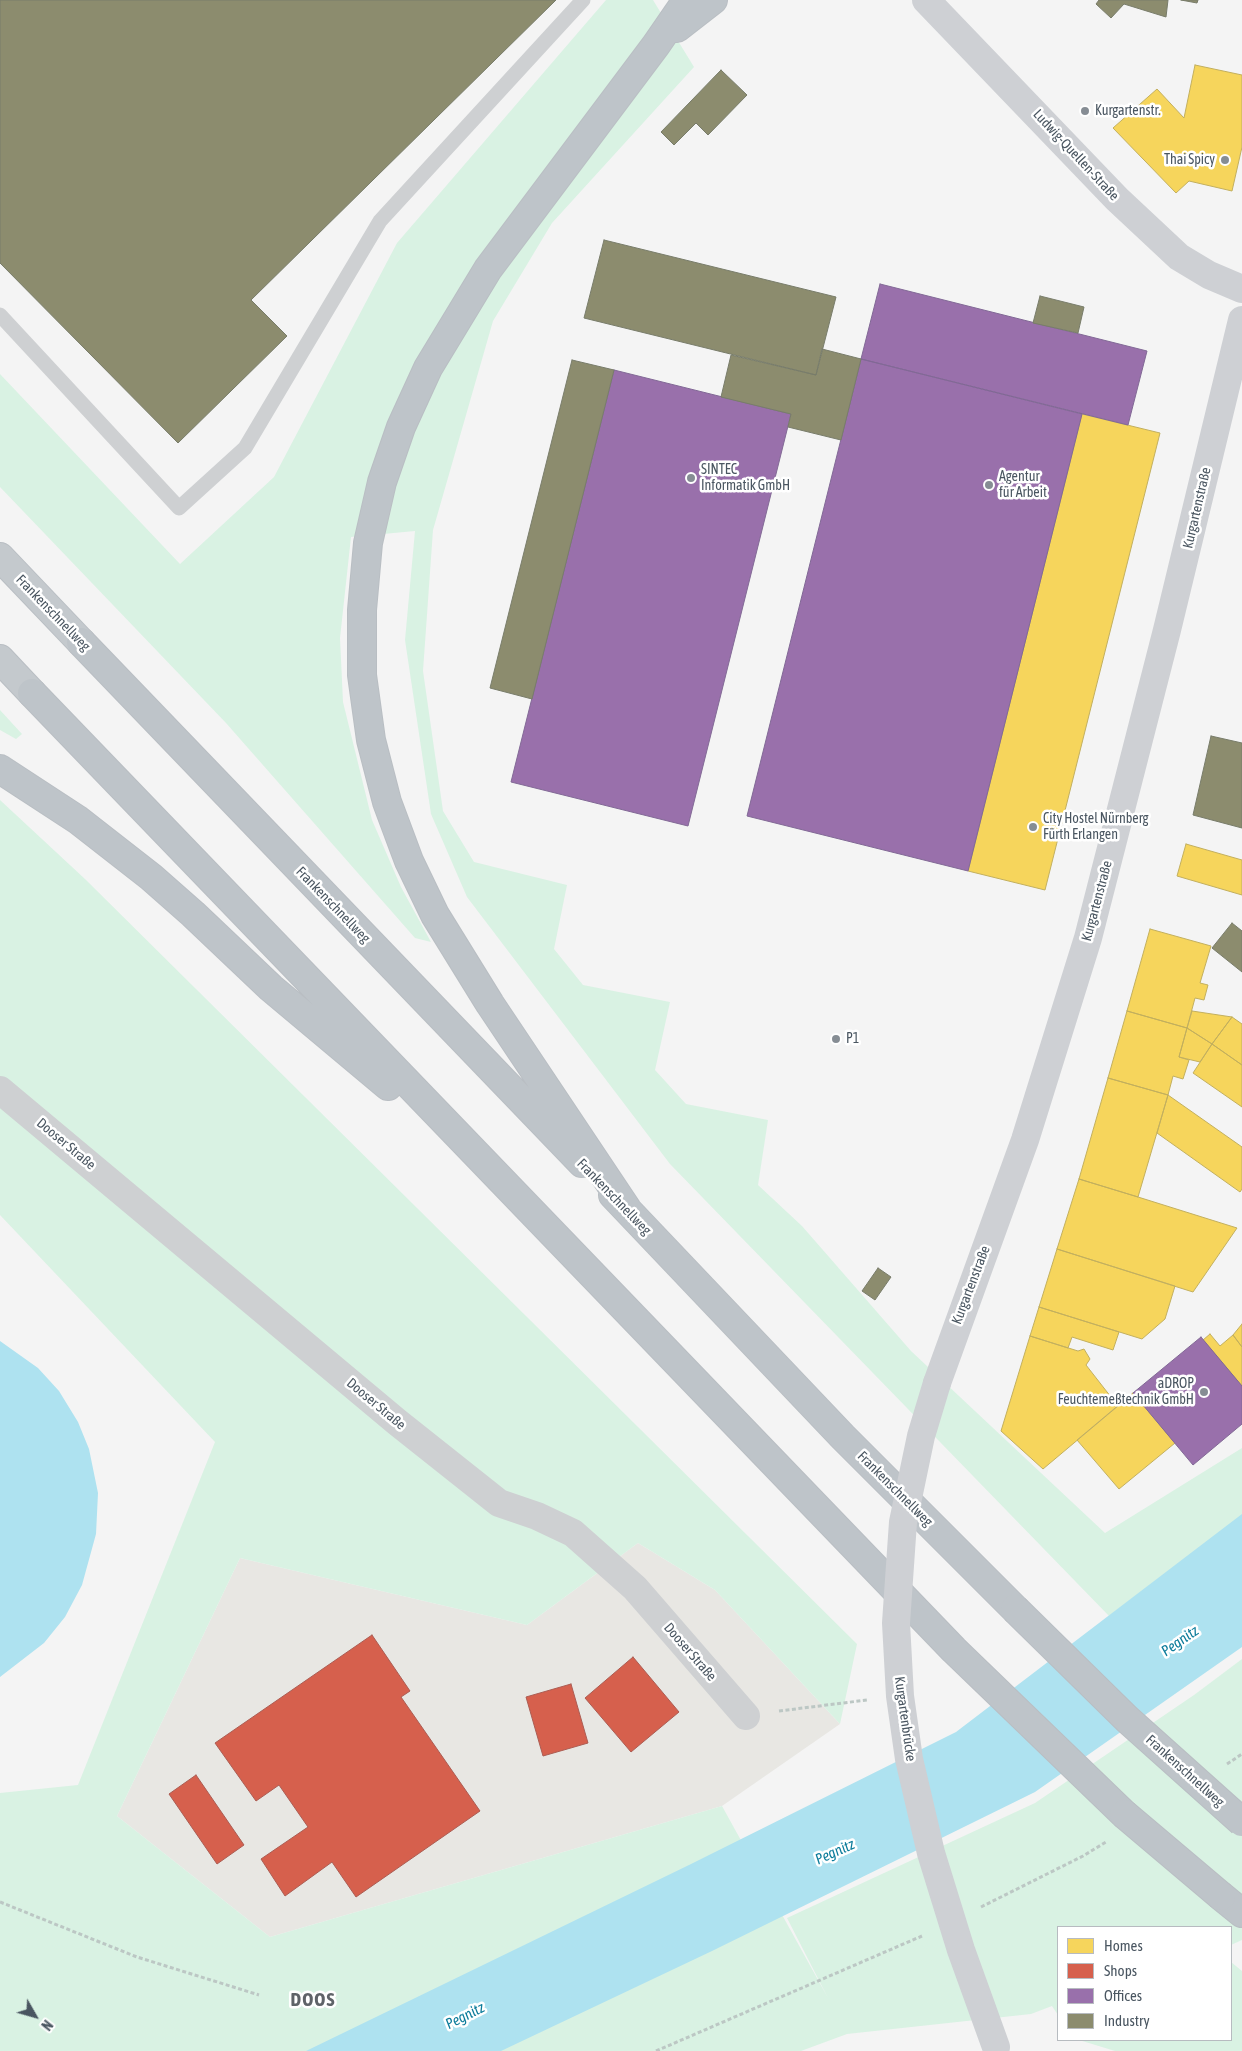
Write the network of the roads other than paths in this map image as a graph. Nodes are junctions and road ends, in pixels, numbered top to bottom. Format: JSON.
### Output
{"nodes":[{"id":1,"x":582,"y":0,"type":"edge"},
{"id":2,"x":687,"y":0,"type":"edge"},
{"id":3,"x":713,"y":0,"type":"edge"},
{"id":4,"x":926,"y":0,"type":"edge"},
{"id":5,"x":656,"y":45,"type":"junction"},
{"id":6,"x":1242,"y":289,"type":"edge"},
{"id":7,"x":0,"y":315,"type":"edge"},
{"id":8,"x":1242,"y":320,"type":"edge"},
{"id":9,"x":0,"y":558,"type":"edge"},
{"id":10,"x":0,"y":659,"type":"edge"},
{"id":11,"x":0,"y":769,"type":"edge"},
{"id":12,"x":0,"y":1090,"type":"edge"},
{"id":13,"x":493,"y":1173,"type":"junction"},
{"id":14,"x":627,"y":1209,"type":"junction"},
{"id":15,"x":936,"y":1383,"type":"joint"},
{"id":16,"x":746,"y":1716,"type":"dead end"},
{"id":17,"x":1242,"y":1822,"type":"edge"},
{"id":18,"x":1242,"y":1913,"type":"edge"},
{"id":19,"x":997,"y":2049,"type":"edge"}],
"edges":[{"from":1,"to":7,"type":"lane"},
{"from":2,"to":5,"type":"highway"},
{"from":3,"to":5,"type":"highway"},
{"from":4,"to":6,"type":"main road","name":"Ludwig-Quellen-Straße"},
{"from":5,"to":14,"type":"highway"},
{"from":8,"to":15,"type":"main road","name":"Kurgartenstraße"},
{"from":9,"to":14,"type":"highway","name":"Frankenschnellweg"},
{"from":10,"to":13,"type":"highway"},
{"from":11,"to":13,"type":"highway"},
{"from":12,"to":16,"type":"street","name":"Dooser Straße"},
{"from":13,"to":18,"type":"highway","bridge":true},
{"from":14,"to":17,"type":"highway","name":"Frankenschnellweg","bridge":true},
{"from":15,"to":19,"type":"main road","name":"Kurgartenbrücke","bridge":true}]}
